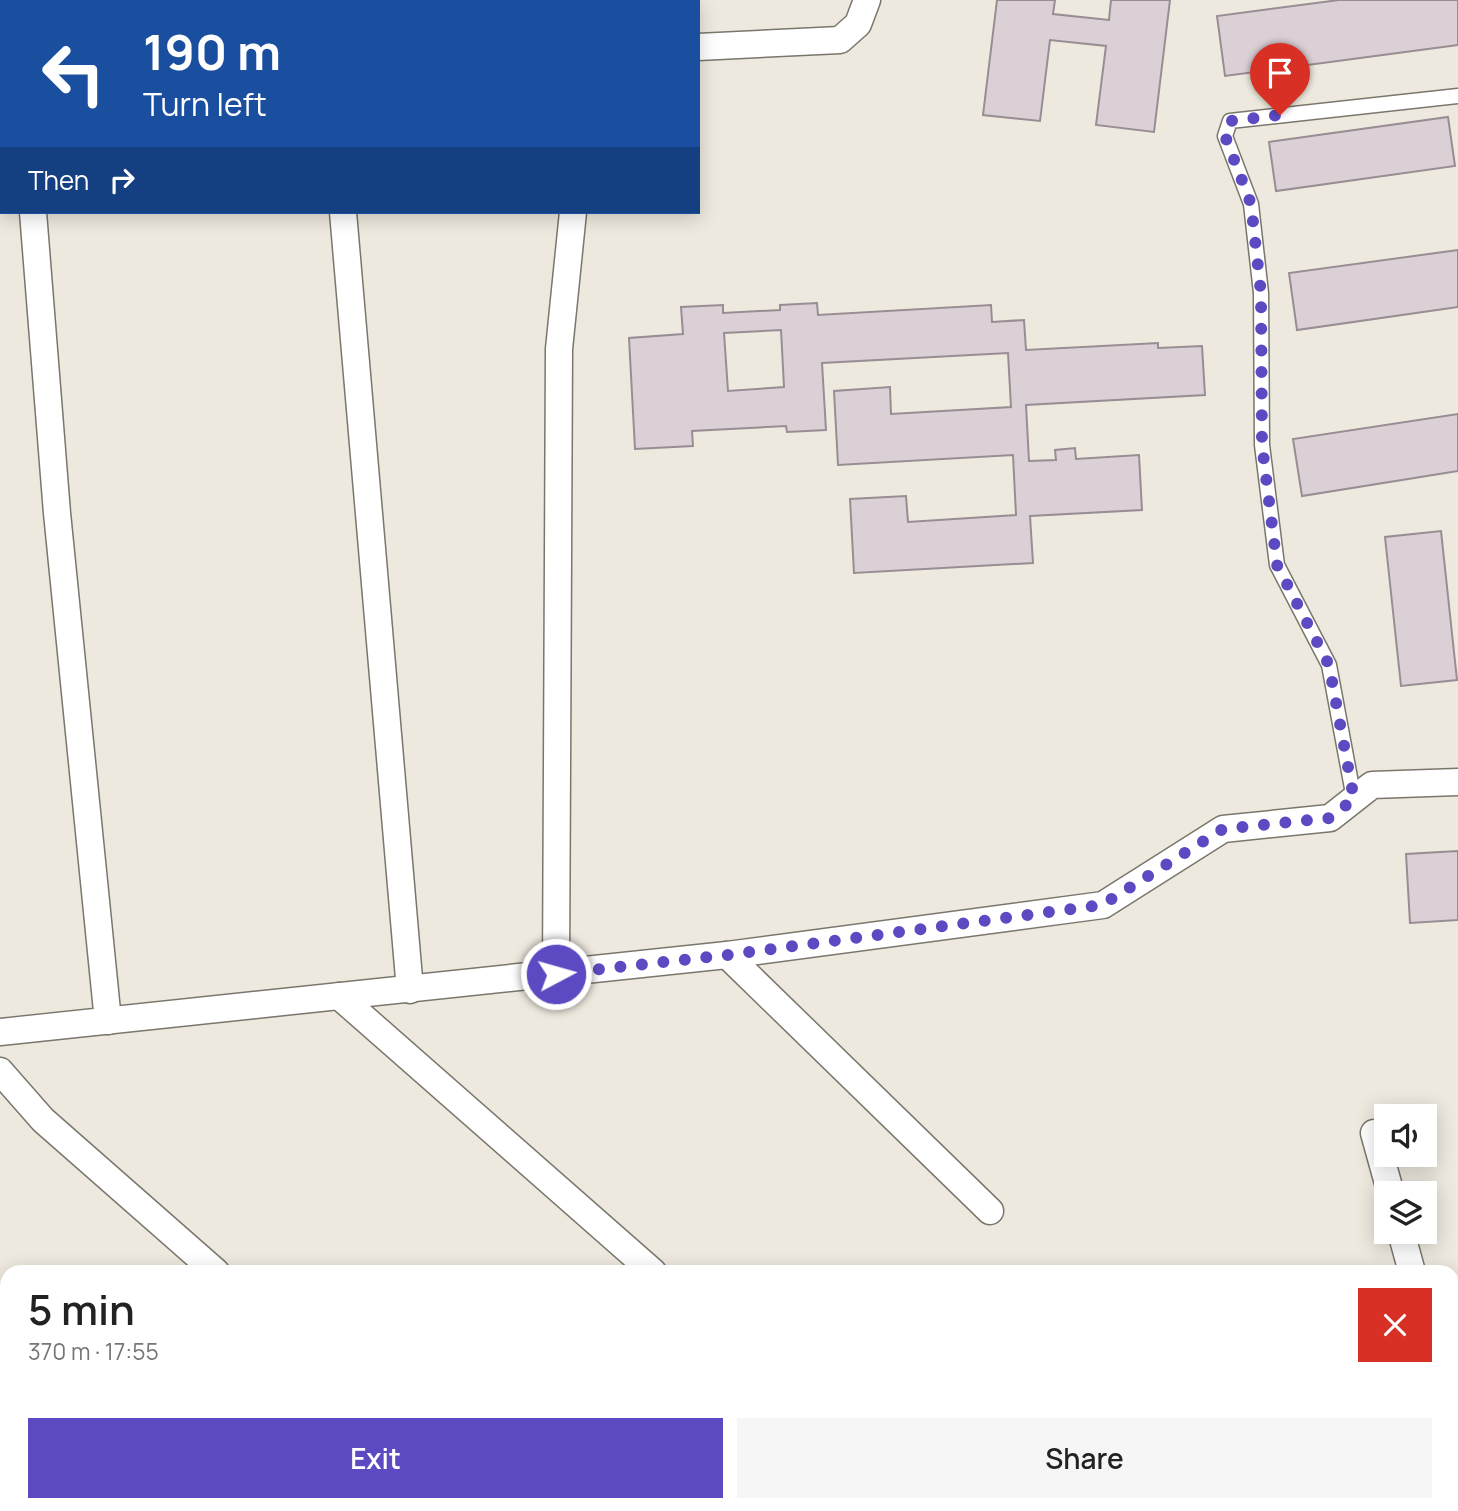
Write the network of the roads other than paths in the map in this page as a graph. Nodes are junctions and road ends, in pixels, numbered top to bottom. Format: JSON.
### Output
{"nodes":[{"id":1,"x":867,"y":0,"type":"edge"},
{"id":2,"x":700,"y":47,"type":"edge"},
{"id":3,"x":1458,"y":96,"type":"edge"},
{"id":4,"x":33,"y":214,"type":"edge"},
{"id":5,"x":343,"y":214,"type":"edge"},
{"id":6,"x":573,"y":214,"type":"edge"},
{"id":7,"x":1458,"y":782,"type":"edge"},
{"id":8,"x":1354,"y":799,"type":"junction"},
{"id":9,"x":727,"y":955,"type":"junction"},
{"id":10,"x":556,"y":974,"type":"junction"},
{"id":11,"x":410,"y":990,"type":"junction"},
{"id":12,"x":339,"y":996,"type":"junction"},
{"id":13,"x":108,"y":1021,"type":"junction"},
{"id":14,"x":0,"y":1032,"type":"edge"},
{"id":15,"x":0,"y":1070,"type":"edge"},
{"id":16,"x":990,"y":1211,"type":"dead end"},
{"id":17,"x":1404,"y":1244,"type":"edge"},
{"id":18,"x":208,"y":1265,"type":"edge"},
{"id":19,"x":645,"y":1265,"type":"edge"},
{"id":20,"x":1410,"y":1265,"type":"edge"}],
"edges":[{"from":1,"to":2,"type":"street"},
{"from":3,"to":8,"type":"lane"},
{"from":4,"to":13,"type":"street"},
{"from":5,"to":11,"type":"street"},
{"from":6,"to":10,"type":"street"},
{"from":7,"to":8,"type":"street"},
{"from":8,"to":9,"type":"street"},
{"from":9,"to":10,"type":"street"},
{"from":9,"to":16,"type":"street"},
{"from":10,"to":11,"type":"street"},
{"from":11,"to":12,"type":"street"},
{"from":12,"to":13,"type":"street"},
{"from":12,"to":19,"type":"street"},
{"from":13,"to":14,"type":"street"},
{"from":15,"to":18,"type":"street"},
{"from":17,"to":20,"type":"street"}]}
